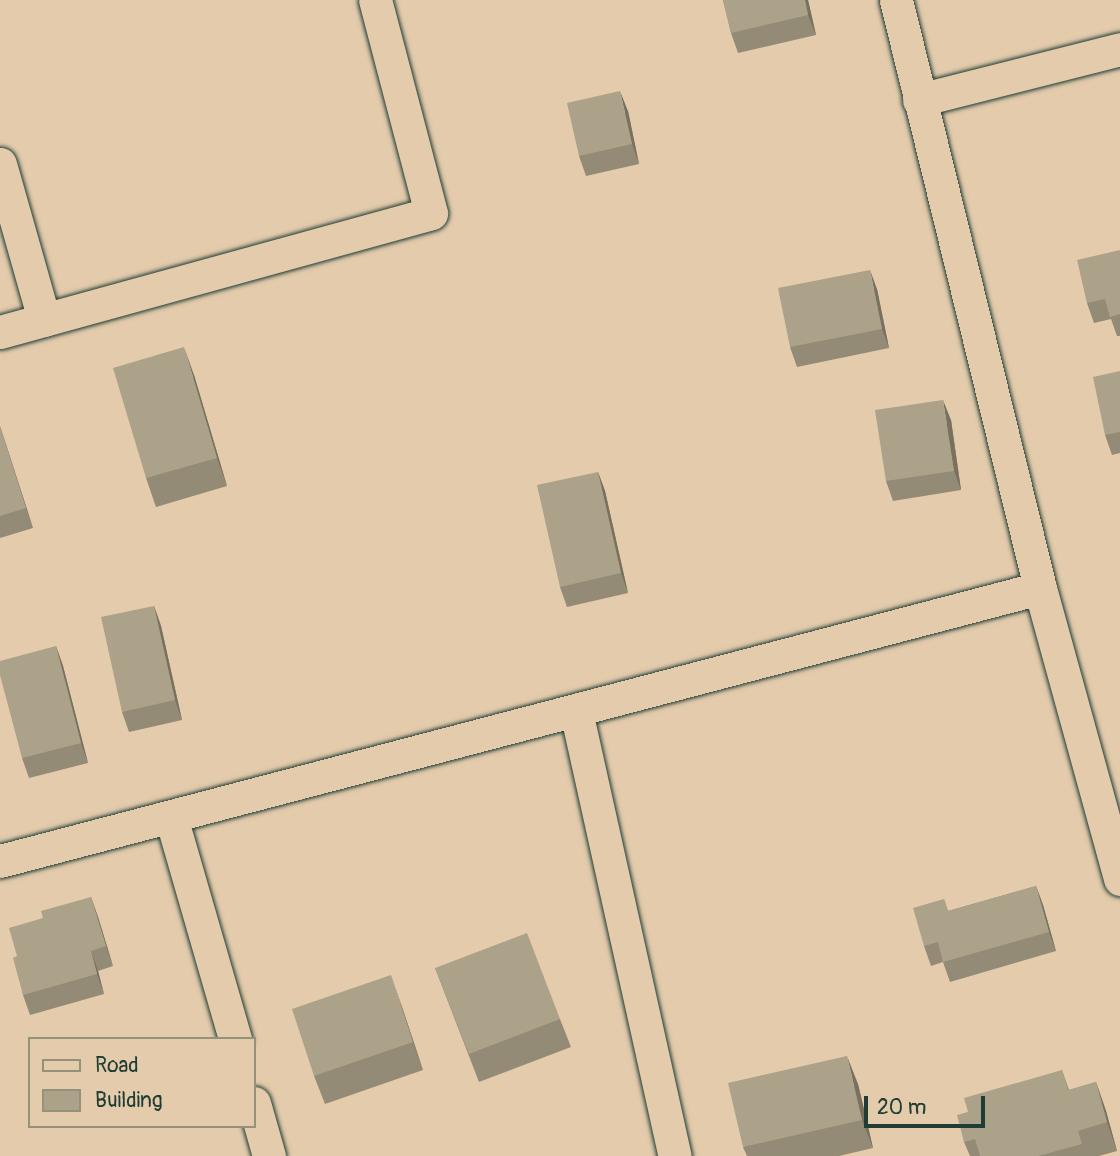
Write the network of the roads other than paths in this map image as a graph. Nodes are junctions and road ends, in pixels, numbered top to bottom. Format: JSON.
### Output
{"nodes":[{"id":1,"x":375,"y":0,"type":"edge"},
{"id":2,"x":896,"y":0,"type":"edge"},
{"id":3,"x":1120,"y":49,"type":"edge"},
{"id":4,"x":919,"y":100,"type":"junction"},
{"id":5,"x":0,"y":164,"type":"edge"},
{"id":6,"x":44,"y":320,"type":"junction"},
{"id":7,"x":0,"y":332,"type":"edge"},
{"id":8,"x":1040,"y":589,"type":"junction"},
{"id":9,"x":576,"y":711,"type":"junction"},
{"id":10,"x":171,"y":817,"type":"junction"},
{"id":11,"x":0,"y":861,"type":"edge"},
{"id":12,"x":1120,"y":879,"type":"edge"},
{"id":13,"x":234,"y":1037,"type":"edge"},
{"id":14,"x":256,"y":1110,"type":"edge"},
{"id":15,"x":269,"y":1156,"type":"edge"},
{"id":16,"x":675,"y":1156,"type":"edge"}],
"edges":[{"from":1,"to":6,"type":"street"},
{"from":2,"to":4,"type":"street"},
{"from":3,"to":4,"type":"street"},
{"from":4,"to":8,"type":"street"},
{"from":5,"to":6,"type":"street"},
{"from":6,"to":7,"type":"street"},
{"from":8,"to":9,"type":"street"},
{"from":8,"to":12,"type":"street"},
{"from":9,"to":10,"type":"street"},
{"from":9,"to":16,"type":"street"},
{"from":10,"to":11,"type":"street"},
{"from":10,"to":13,"type":"street"},
{"from":14,"to":15,"type":"street"}]}
